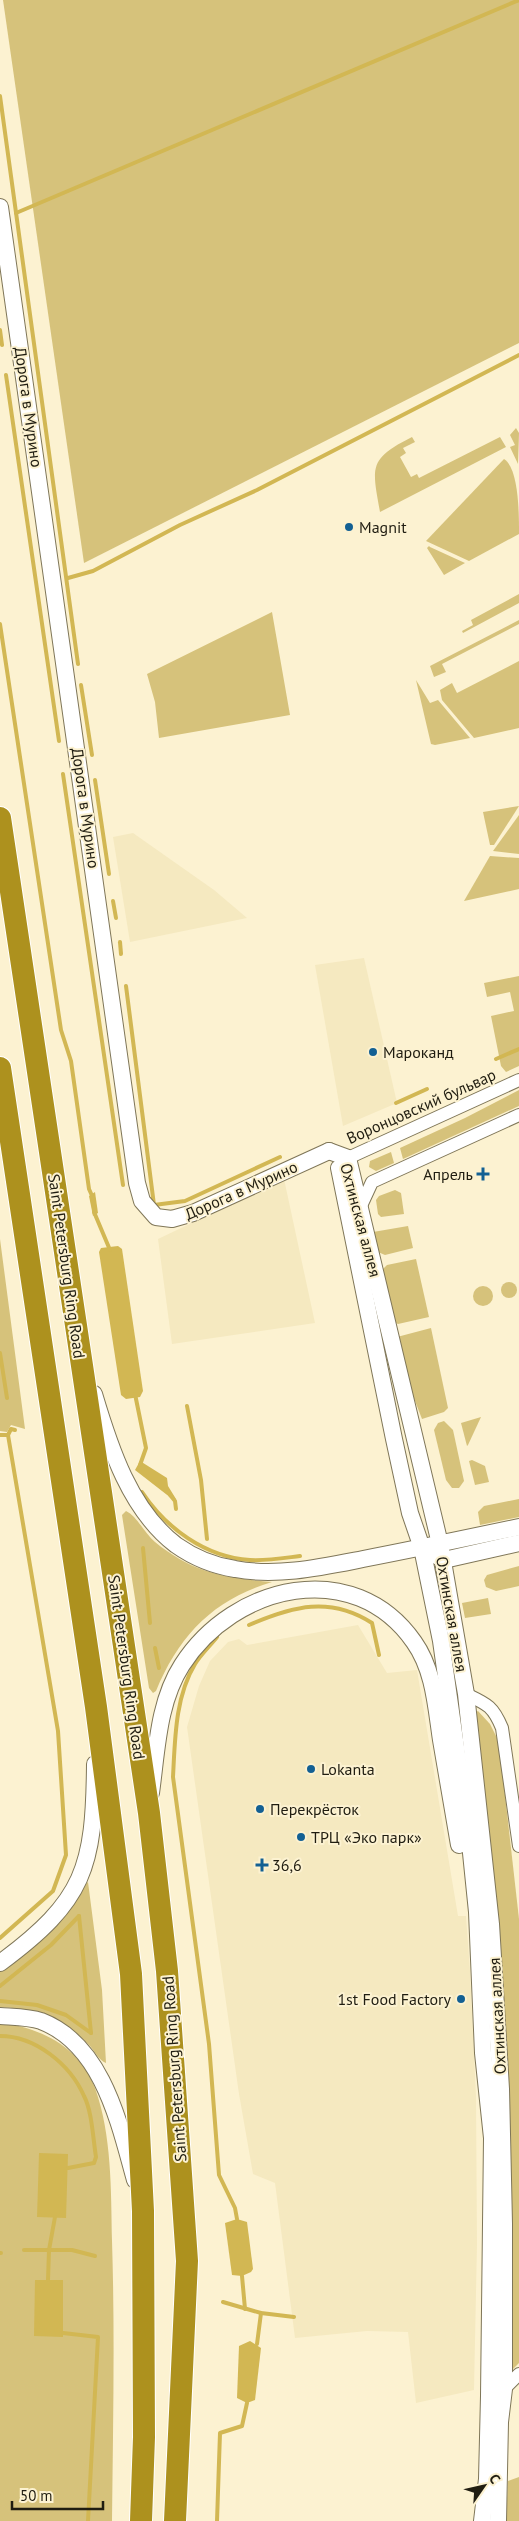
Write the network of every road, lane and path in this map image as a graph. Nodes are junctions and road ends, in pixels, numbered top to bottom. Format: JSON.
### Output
{"nodes":[{"id":1,"x":0,"y":207,"type":"edge"},
{"id":2,"x":0,"y":818,"type":"edge"},
{"id":3,"x":0,"y":1068,"type":"edge"},
{"id":4,"x":519,"y":1080,"type":"edge"},
{"id":5,"x":519,"y":1115,"type":"edge"},
{"id":6,"x":329,"y":1151,"type":"joint"},
{"id":7,"x":348,"y":1159,"type":"junction"},
{"id":8,"x":372,"y":1182,"type":"junction"},
{"id":9,"x":360,"y":1208,"type":"junction"},
{"id":10,"x":77,"y":1337,"type":"junction"},
{"id":11,"x":519,"y":1527,"type":"edge"},
{"id":12,"x":519,"y":1543,"type":"edge"},
{"id":13,"x":422,"y":1548,"type":"junction"},
{"id":14,"x":442,"y":1552,"type":"junction"},
{"id":15,"x":466,"y":1694,"type":"junction"},
{"id":16,"x":96,"y":1707,"type":"junction"},
{"id":17,"x":149,"y":1813,"type":"junction"},
{"id":18,"x":519,"y":1846,"type":"edge"},
{"id":19,"x":477,"y":1955,"type":"junction"},
{"id":20,"x":0,"y":1962,"type":"edge"},
{"id":21,"x":0,"y":2016,"type":"edge"},
{"id":22,"x":144,"y":2211,"type":"junction"},
{"id":23,"x":519,"y":2374,"type":"edge"},
{"id":24,"x":504,"y":2389,"type":"junction"},
{"id":25,"x":493,"y":2482,"type":"junction"},
{"id":26,"x":140,"y":2521,"type":"edge"},
{"id":27,"x":175,"y":2521,"type":"edge"},
{"id":28,"x":482,"y":2521,"type":"edge"},
{"id":29,"x":498,"y":2521,"type":"edge"}],
"edges":[{"from":1,"to":6,"type":"street","name":"Дорога в Мурино"},
{"from":2,"to":10,"type":"highway","name":"Saint Petersburg Ring Road"},
{"from":3,"to":16,"type":"highway"},
{"from":4,"to":7,"type":"street","name":"Воронцовский бульвар"},
{"from":5,"to":8,"type":"street"},
{"from":6,"to":7,"type":"street","name":"Охтинская аллея"},
{"from":7,"to":8,"type":"street"},
{"from":7,"to":9,"type":"street","name":"Охтинская аллея"},
{"from":7,"to":13,"type":"street","name":"Охтинская аллея"},
{"from":8,"to":9,"type":"street"},
{"from":9,"to":14,"type":"street","name":"Охтинская аллея"},
{"from":10,"to":13,"type":"street"},
{"from":10,"to":17,"type":"highway","name":"Saint Petersburg Ring Road"},
{"from":11,"to":14,"type":"street"},
{"from":12,"to":14,"type":"street"},
{"from":13,"to":14,"type":"street"},
{"from":13,"to":19,"type":"street","name":"Охтинская аллея"},
{"from":14,"to":15,"type":"street","name":"Охтинская аллея"},
{"from":15,"to":18,"type":"street"},
{"from":15,"to":24,"type":"street","name":"Охтинская аллея"},
{"from":16,"to":20,"type":"street"},
{"from":16,"to":22,"type":"highway"},
{"from":17,"to":19,"type":"street"},
{"from":17,"to":27,"type":"highway","name":"Saint Petersburg Ring Road"},
{"from":19,"to":25,"type":"street","name":"Охтинская аллея"},
{"from":21,"to":22,"type":"street"},
{"from":22,"to":26,"type":"highway"},
{"from":23,"to":24,"type":"street"},
{"from":24,"to":25,"type":"street","name":"Охтинская аллея"},
{"from":25,"to":28,"type":"street"},
{"from":25,"to":29,"type":"street"}]}
